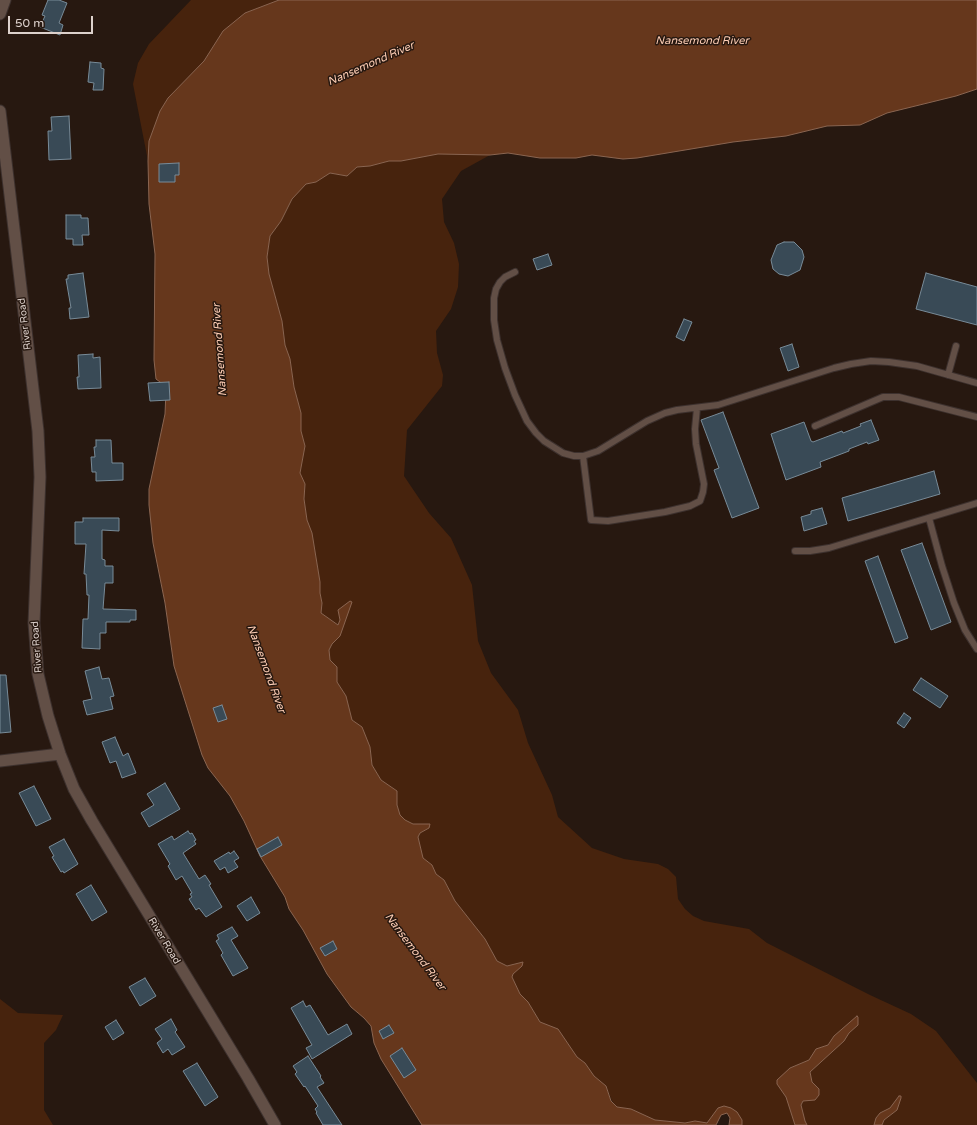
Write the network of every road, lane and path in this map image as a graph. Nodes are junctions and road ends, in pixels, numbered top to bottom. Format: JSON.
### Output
{"nodes":[{"id":1,"x":5,"y":0,"type":"edge"},
{"id":2,"x":0,"y":14,"type":"edge"},
{"id":3,"x":0,"y":111,"type":"edge"},
{"id":4,"x":2,"y":134,"type":"edge"},
{"id":5,"x":515,"y":272,"type":"dead end"},
{"id":6,"x":956,"y":346,"type":"dead end"},
{"id":7,"x":948,"y":375,"type":"junction"},
{"id":8,"x":977,"y":384,"type":"edge"},
{"id":9,"x":697,"y":408,"type":"junction"},
{"id":10,"x":977,"y":417,"type":"edge"},
{"id":11,"x":815,"y":426,"type":"dead end"},
{"id":12,"x":584,"y":456,"type":"junction"},
{"id":13,"x":977,"y":503,"type":"edge"},
{"id":14,"x":929,"y":518,"type":"junction"},
{"id":15,"x":795,"y":551,"type":"dead end"},
{"id":16,"x":977,"y":649,"type":"edge"},
{"id":17,"x":60,"y":754,"type":"junction"},
{"id":18,"x":0,"y":761,"type":"edge"},
{"id":19,"x":275,"y":1125,"type":"edge"}],
"edges":[{"from":1,"to":2,"type":"street"},
{"from":3,"to":4,"type":"street","name":"River Road"},
{"from":4,"to":17,"type":"street","name":"River Road"},
{"from":5,"to":12,"type":"lane"},
{"from":6,"to":7,"type":"lane"},
{"from":7,"to":8,"type":"lane"},
{"from":7,"to":9,"type":"lane"},
{"from":9,"to":12,"type":"lane"},
{"from":9,"to":12,"type":"lane"},
{"from":10,"to":11,"type":"lane"},
{"from":13,"to":14,"type":"lane"},
{"from":14,"to":15,"type":"lane"},
{"from":14,"to":16,"type":"lane"},
{"from":17,"to":18,"type":"street"},
{"from":17,"to":19,"type":"street","name":"River Road"}]}
